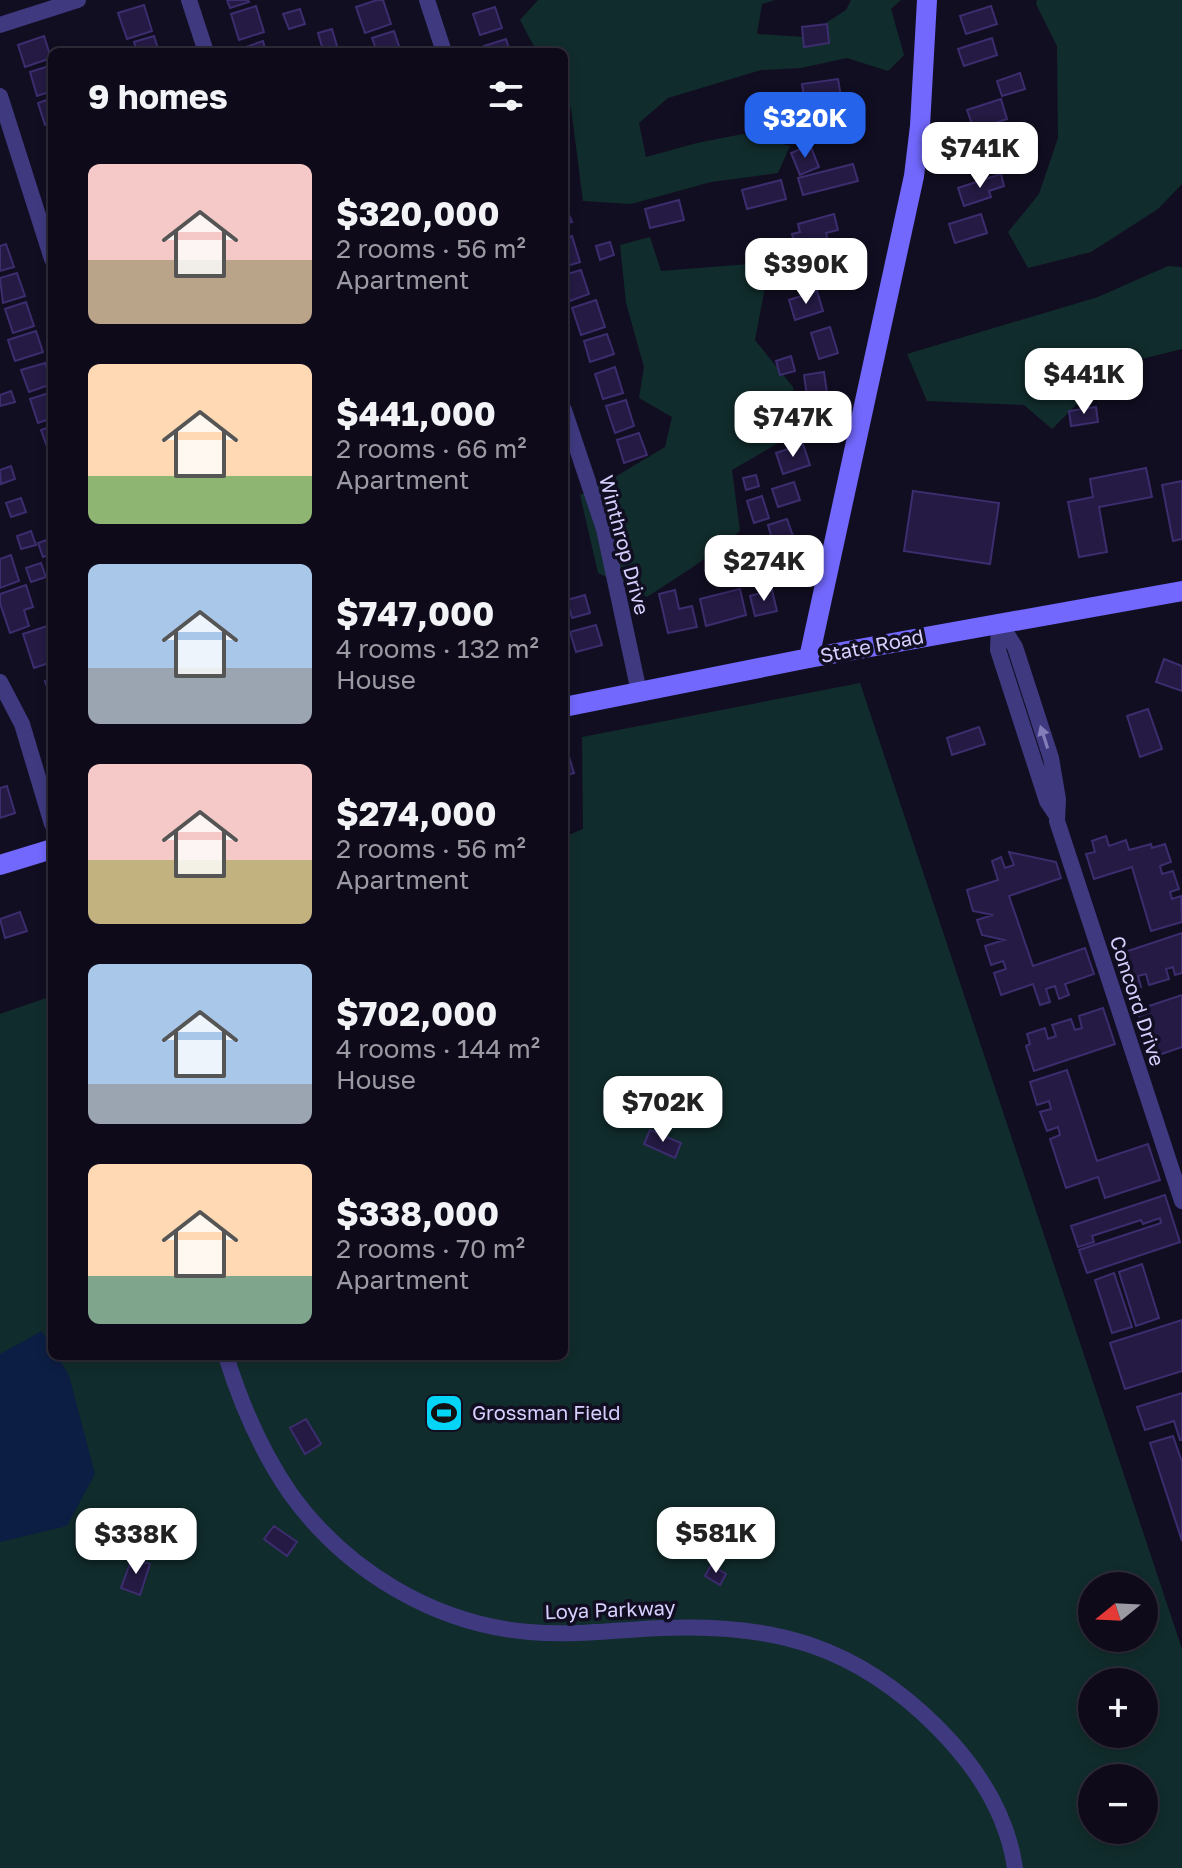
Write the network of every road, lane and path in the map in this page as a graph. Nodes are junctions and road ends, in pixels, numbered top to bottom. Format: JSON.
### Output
{"nodes":[{"id":1,"x":78,"y":0,"type":"edge"},
{"id":2,"x":189,"y":0,"type":"edge"},
{"id":3,"x":427,"y":0,"type":"edge"},
{"id":4,"x":927,"y":0,"type":"edge"},
{"id":5,"x":0,"y":25,"type":"edge"},
{"id":6,"x":205,"y":48,"type":"edge"},
{"id":7,"x":443,"y":48,"type":"edge"},
{"id":8,"x":0,"y":96,"type":"edge"},
{"id":9,"x":48,"y":246,"type":"edge"},
{"id":10,"x":568,"y":422,"type":"edge"},
{"id":11,"x":1182,"y":591,"type":"edge"},
{"id":12,"x":999,"y":622,"type":"junction"},
{"id":13,"x":809,"y":658,"type":"junction"},
{"id":14,"x":0,"y":682,"type":"edge"},
{"id":15,"x":639,"y":692,"type":"junction"},
{"id":16,"x":568,"y":706,"type":"edge"},
{"id":17,"x":48,"y":811,"type":"edge"},
{"id":18,"x":48,"y":850,"type":"edge"},
{"id":19,"x":0,"y":865,"type":"edge"},
{"id":20,"x":1182,"y":1201,"type":"edge"},
{"id":21,"x":228,"y":1360,"type":"edge"},
{"id":22,"x":1015,"y":1868,"type":"edge"}],
"edges":[{"from":1,"to":5,"type":"street"},
{"from":2,"to":6,"type":"street"},
{"from":3,"to":7,"type":"street"},
{"from":4,"to":13,"type":"main road"},
{"from":8,"to":9,"type":"street"},
{"from":10,"to":15,"type":"street","name":"Winthrop Drive"},
{"from":11,"to":12,"type":"main road","name":"State Road"},
{"from":12,"to":13,"type":"main road","name":"State Road"},
{"from":12,"to":20,"type":"street","name":"Concord Drive"},
{"from":13,"to":15,"type":"main road","name":"State Road"},
{"from":14,"to":17,"type":"street"},
{"from":15,"to":16,"type":"main road","name":"State Road"},
{"from":18,"to":19,"type":"main road"},
{"from":21,"to":22,"type":"street","name":"Loya Parkway"}]}
